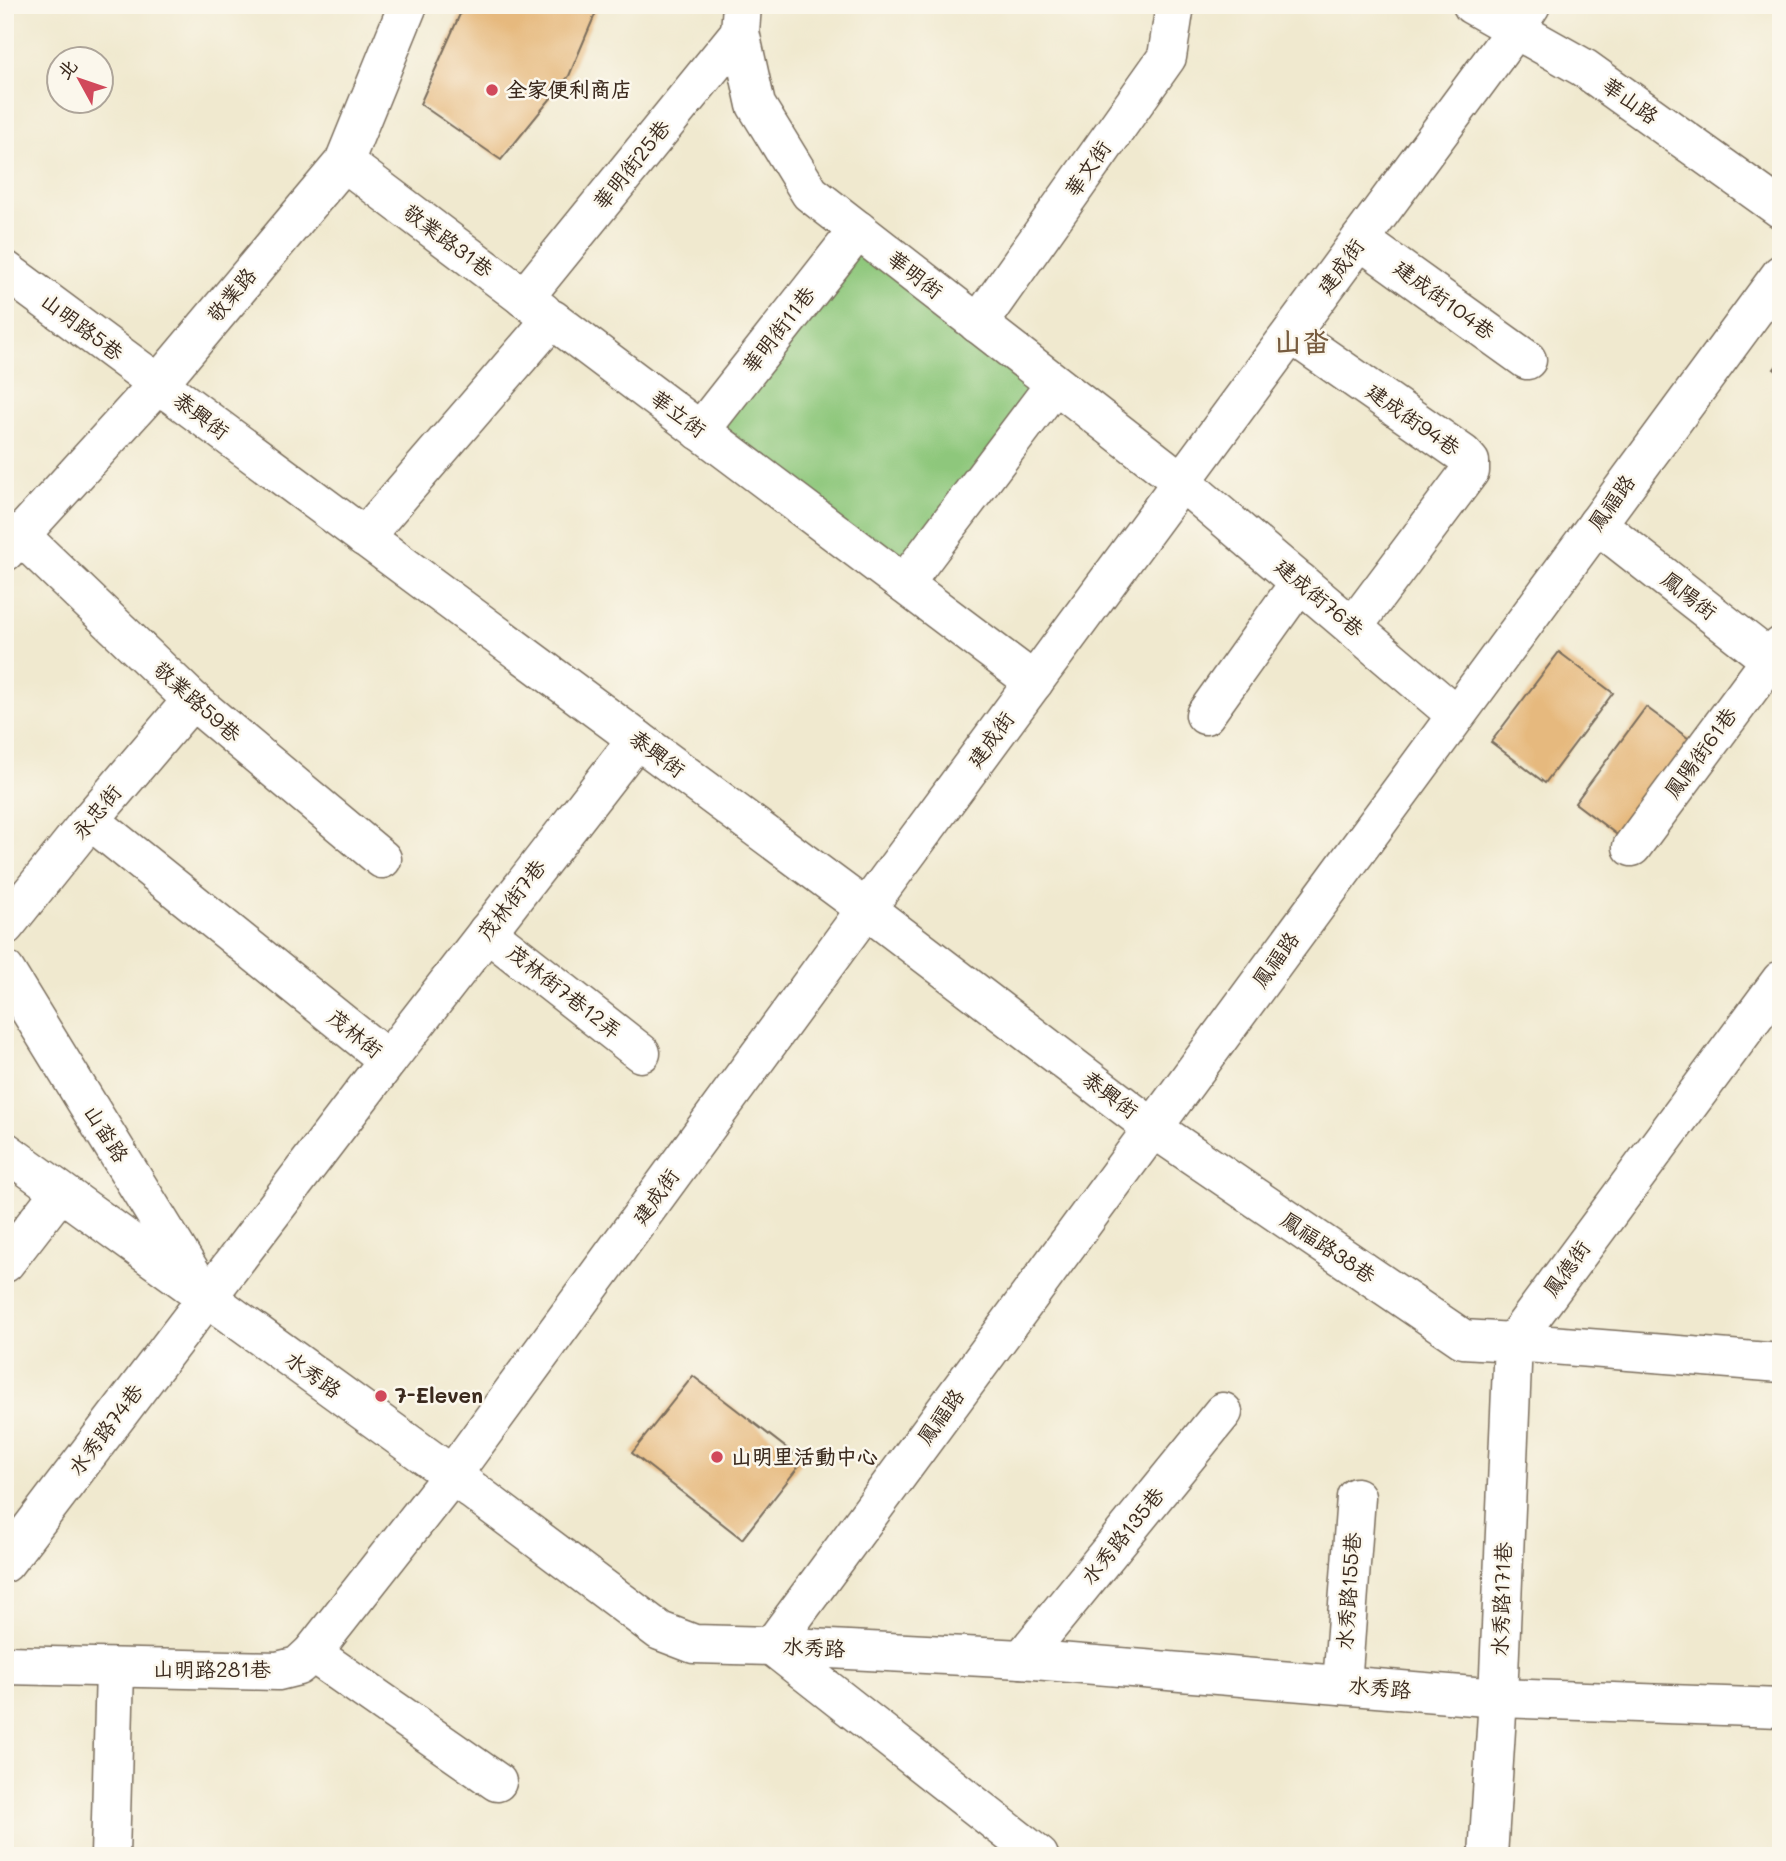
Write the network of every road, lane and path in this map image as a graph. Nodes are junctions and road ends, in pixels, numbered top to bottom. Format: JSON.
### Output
{"nodes":[{"id":1,"x":408,"y":5,"type":"edge"},
{"id":2,"x":1175,"y":5,"type":"edge"},
{"id":3,"x":1472,"y":5,"type":"edge"},
{"id":4,"x":1523,"y":17,"type":"edge"},
{"id":5,"x":741,"y":18,"type":"edge"},
{"id":6,"x":344,"y":162,"type":"junction"},
{"id":7,"x":1781,"y":209,"type":"edge"},
{"id":8,"x":858,"y":230,"type":"junction"},
{"id":9,"x":1360,"y":240,"type":"junction"},
{"id":10,"x":5,"y":270,"type":"edge"},
{"id":11,"x":1781,"y":274,"type":"edge"},
{"id":12,"x":538,"y":309,"type":"junction"},
{"id":13,"x":978,"y":324,"type":"junction"},
{"id":14,"x":1291,"y":334,"type":"junction"},
{"id":15,"x":1527,"y":360,"type":"dead end"},
{"id":16,"x":158,"y":384,"type":"junction"},
{"id":17,"x":1055,"y":384,"type":"junction"},
{"id":18,"x":700,"y":430,"type":"junction"},
{"id":19,"x":1182,"y":482,"type":"junction"},
{"id":20,"x":1597,"y":524,"type":"junction"},
{"id":21,"x":364,"y":537,"type":"junction"},
{"id":22,"x":12,"y":544,"type":"edge"},
{"id":23,"x":1300,"y":582,"type":"junction"},
{"id":24,"x":904,"y":584,"type":"junction"},
{"id":25,"x":1353,"y":626,"type":"junction"},
{"id":26,"x":1777,"y":658,"type":"edge"},
{"id":27,"x":1034,"y":682,"type":"junction"},
{"id":28,"x":192,"y":700,"type":"junction"},
{"id":29,"x":1205,"y":715,"type":"dead end"},
{"id":30,"x":1456,"y":715,"type":"junction"},
{"id":31,"x":637,"y":739,"type":"junction"},
{"id":32,"x":90,"y":820,"type":"junction"},
{"id":33,"x":1632,"y":847,"type":"dead end"},
{"id":34,"x":382,"y":859,"type":"dead end"},
{"id":35,"x":866,"y":909,"type":"junction"},
{"id":36,"x":5,"y":926,"type":"edge"},
{"id":37,"x":487,"y":932,"type":"junction"},
{"id":38,"x":5,"y":970,"type":"edge"},
{"id":39,"x":1781,"y":980,"type":"edge"},
{"id":40,"x":641,"y":1053,"type":"dead end"},
{"id":41,"x":388,"y":1060,"type":"junction"},
{"id":42,"x":1153,"y":1128,"type":"junction"},
{"id":43,"x":5,"y":1151,"type":"edge"},
{"id":44,"x":60,"y":1192,"type":"junction"},
{"id":45,"x":5,"y":1263,"type":"edge"},
{"id":46,"x":206,"y":1297,"type":"junction"},
{"id":47,"x":1513,"y":1342,"type":"junction"},
{"id":48,"x":1781,"y":1363,"type":"edge"},
{"id":49,"x":1223,"y":1412,"type":"dead end"},
{"id":50,"x":452,"y":1475,"type":"junction"},
{"id":51,"x":1356,"y":1497,"type":"dead end"},
{"id":52,"x":5,"y":1563,"type":"edge"},
{"id":53,"x":772,"y":1646,"type":"junction"},
{"id":54,"x":312,"y":1653,"type":"junction"},
{"id":55,"x":1022,"y":1659,"type":"junction"},
{"id":56,"x":5,"y":1665,"type":"edge"},
{"id":57,"x":115,"y":1669,"type":"junction"},
{"id":58,"x":1342,"y":1685,"type":"junction"},
{"id":59,"x":1498,"y":1698,"type":"junction"},
{"id":60,"x":1781,"y":1708,"type":"edge"},
{"id":61,"x":497,"y":1782,"type":"dead end"},
{"id":62,"x":110,"y":1856,"type":"edge"},
{"id":63,"x":1039,"y":1856,"type":"edge"},
{"id":64,"x":1488,"y":1856,"type":"edge"}],
"edges":[{"from":1,"to":6,"type":"street","name":"敬業路"},
{"from":2,"to":13,"type":"street","name":"華文街"},
{"from":3,"to":4,"type":"street","name":"華山路"},
{"from":4,"to":7,"type":"street","name":"華山路"},
{"from":4,"to":9,"type":"street","name":"建成街"},
{"from":5,"to":8,"type":"street","name":"華明街"},
{"from":5,"to":12,"type":"street","name":"華明街25巷"},
{"from":6,"to":12,"type":"street","name":"敬業路31巷"},
{"from":6,"to":16,"type":"street","name":"敬業路"},
{"from":8,"to":13,"type":"street","name":"華明街"},
{"from":8,"to":18,"type":"street","name":"華明街11巷"},
{"from":9,"to":14,"type":"street","name":"建成街"},
{"from":9,"to":15,"type":"street","name":"建成街104巷"},
{"from":10,"to":16,"type":"street","name":"山明路5巷"},
{"from":11,"to":20,"type":"street","name":"鳳福路"},
{"from":12,"to":18,"type":"street","name":"華立街"},
{"from":12,"to":21,"type":"street"},
{"from":13,"to":17,"type":"street","name":"華明街"},
{"from":14,"to":19,"type":"street","name":"建成街"},
{"from":14,"to":25,"type":"street","name":"建成街94巷"},
{"from":16,"to":21,"type":"street","name":"泰興街"},
{"from":16,"to":22,"type":"street","name":"敬業路"},
{"from":17,"to":19,"type":"street","name":"華明街"},
{"from":17,"to":24,"type":"street"},
{"from":18,"to":24,"type":"street","name":"華立街"},
{"from":19,"to":23,"type":"street","name":"建成街76巷"},
{"from":19,"to":27,"type":"street","name":"建成街"},
{"from":20,"to":26,"type":"street","name":"鳳陽街"},
{"from":20,"to":30,"type":"street","name":"鳳福路"},
{"from":21,"to":31,"type":"street","name":"泰興街"},
{"from":22,"to":28,"type":"street","name":"敬業路59巷"},
{"from":23,"to":25,"type":"street","name":"建成街76巷"},
{"from":23,"to":29,"type":"street"},
{"from":24,"to":27,"type":"street","name":"華立街"},
{"from":25,"to":30,"type":"street","name":"建成街76巷"},
{"from":26,"to":33,"type":"street","name":"鳳陽街61巷"},
{"from":27,"to":35,"type":"street","name":"建成街"},
{"from":28,"to":32,"type":"street","name":"永忠街"},
{"from":28,"to":34,"type":"street","name":"敬業路59巷"},
{"from":30,"to":42,"type":"street","name":"鳳福路"},
{"from":31,"to":35,"type":"street","name":"泰興街"},
{"from":31,"to":37,"type":"street","name":"茂林街7巷"},
{"from":32,"to":36,"type":"street","name":"永忠街"},
{"from":32,"to":41,"type":"street","name":"茂林街"},
{"from":35,"to":42,"type":"street","name":"泰興街"},
{"from":35,"to":50,"type":"street","name":"建成街"},
{"from":37,"to":40,"type":"street","name":"茂林街7巷12弄"},
{"from":37,"to":41,"type":"street","name":"茂林街7巷"},
{"from":38,"to":46,"type":"street","name":"山畓路"},
{"from":39,"to":47,"type":"street","name":"鳳德街"},
{"from":41,"to":46,"type":"street","name":"茂林街"},
{"from":42,"to":47,"type":"street","name":"鳳福路38巷"},
{"from":42,"to":53,"type":"street","name":"鳳福路"},
{"from":43,"to":44,"type":"street","name":"水秀路"},
{"from":44,"to":45,"type":"street"},
{"from":44,"to":46,"type":"street","name":"水秀路"},
{"from":46,"to":50,"type":"street","name":"水秀路"},
{"from":46,"to":52,"type":"street","name":"水秀路74巷"},
{"from":47,"to":48,"type":"street"},
{"from":47,"to":59,"type":"street","name":"水秀路171巷"},
{"from":49,"to":55,"type":"street","name":"水秀路135巷"},
{"from":50,"to":53,"type":"street","name":"水秀路"},
{"from":50,"to":54,"type":"street","name":"山明路281巷"},
{"from":51,"to":58,"type":"street","name":"水秀路155巷"},
{"from":53,"to":55,"type":"street","name":"水秀路"},
{"from":53,"to":63,"type":"street"},
{"from":54,"to":57,"type":"street","name":"山明路281巷"},
{"from":54,"to":61,"type":"street"},
{"from":55,"to":58,"type":"street","name":"水秀路"},
{"from":56,"to":57,"type":"street","name":"山明路281巷"},
{"from":57,"to":62,"type":"street"},
{"from":58,"to":59,"type":"street","name":"水秀路"},
{"from":59,"to":60,"type":"street","name":"水秀路"},
{"from":59,"to":64,"type":"street","name":"水秀路171巷"}]}
